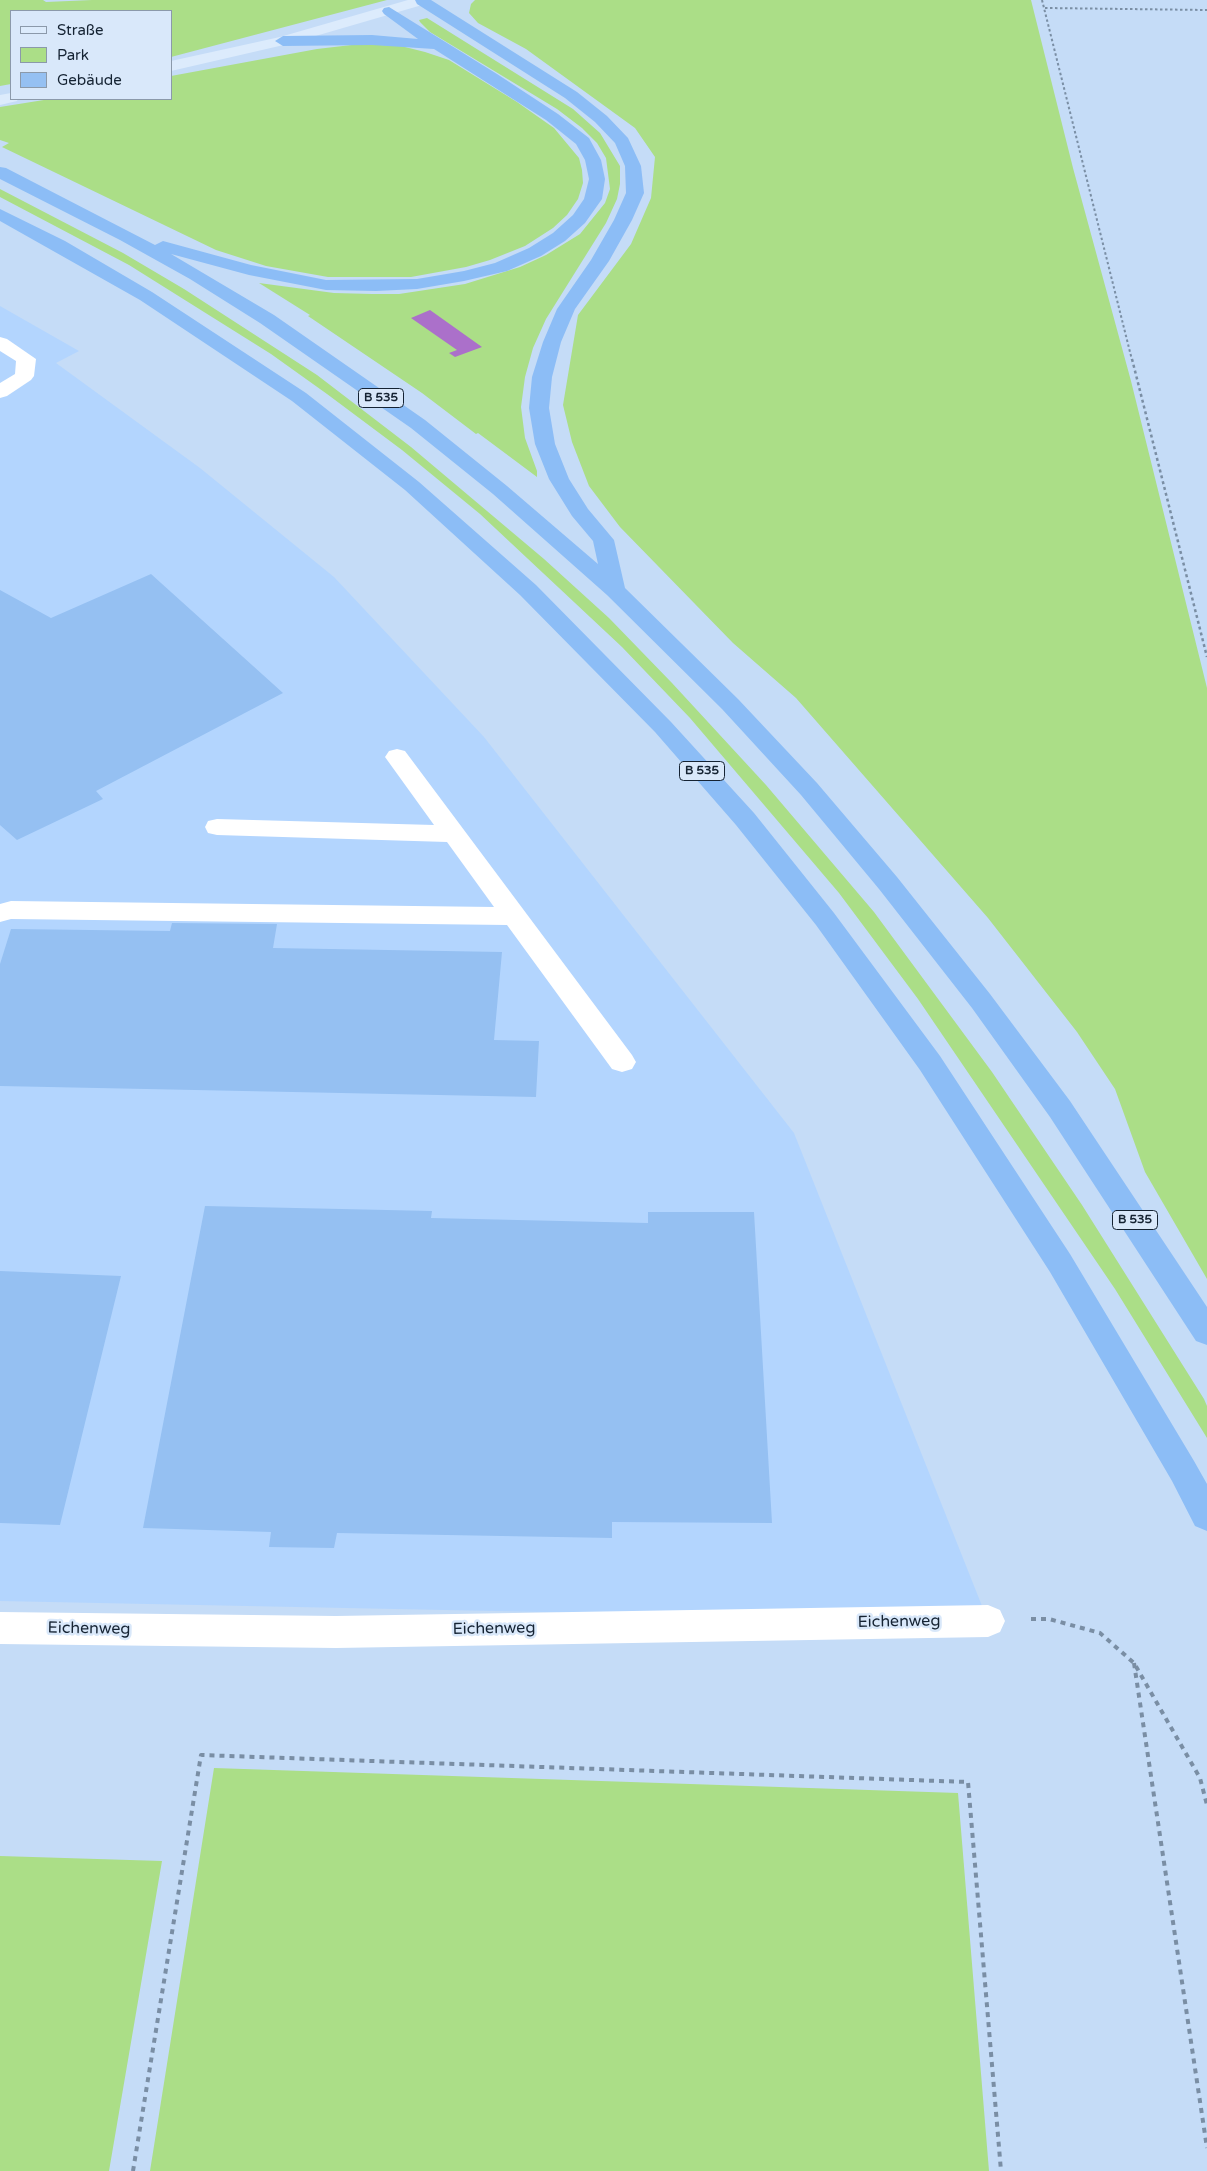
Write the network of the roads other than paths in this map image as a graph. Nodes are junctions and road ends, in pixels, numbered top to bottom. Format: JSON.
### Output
{"nodes":[{"id":1,"x":423,"y":0,"type":"edge"},
{"id":2,"x":389,"y":11,"type":"junction"},
{"id":3,"x":283,"y":41,"type":"junction"},
{"id":4,"x":436,"y":45,"type":"junction"},
{"id":5,"x":172,"y":66,"type":"edge"},
{"id":6,"x":0,"y":172,"type":"edge"},
{"id":7,"x":0,"y":214,"type":"edge"},
{"id":8,"x":126,"y":236,"type":"junction"},
{"id":9,"x":0,"y":344,"type":"edge"},
{"id":10,"x":0,"y":392,"type":"edge"},
{"id":11,"x":615,"y":590,"type":"junction"},
{"id":12,"x":397,"y":757,"type":"dead end"},
{"id":13,"x":216,"y":827,"type":"dead end"},
{"id":14,"x":454,"y":834,"type":"junction"},
{"id":15,"x":0,"y":913,"type":"edge"},
{"id":16,"x":515,"y":916,"type":"junction"},
{"id":17,"x":622,"y":1062,"type":"dead end"},
{"id":18,"x":1207,"y":1332,"type":"edge"},
{"id":19,"x":1207,"y":1516,"type":"edge"},
{"id":20,"x":988,"y":1621,"type":"road end"},
{"id":21,"x":0,"y":1628,"type":"edge"}],
"edges":[{"from":1,"to":2,"type":"main road"},
{"from":1,"to":11,"type":"highway"},
{"from":2,"to":3,"type":"main road"},
{"from":2,"to":4,"type":"highway"},
{"from":3,"to":4,"type":"highway"},
{"from":3,"to":5,"type":"main road"},
{"from":4,"to":8,"type":"highway"},
{"from":6,"to":8,"type":"highway","number":"B 535"},
{"from":7,"to":19,"type":"highway","number":"B 535"},
{"from":8,"to":11,"type":"highway","number":"B 535"},
{"from":9,"to":10,"type":"street"},
{"from":11,"to":18,"type":"highway","number":"B 535"},
{"from":12,"to":14,"type":"street"},
{"from":13,"to":14,"type":"street"},
{"from":14,"to":16,"type":"street"},
{"from":15,"to":16,"type":"street"},
{"from":16,"to":17,"type":"street"},
{"from":20,"to":21,"type":"street","name":"Eichenweg"}]}
